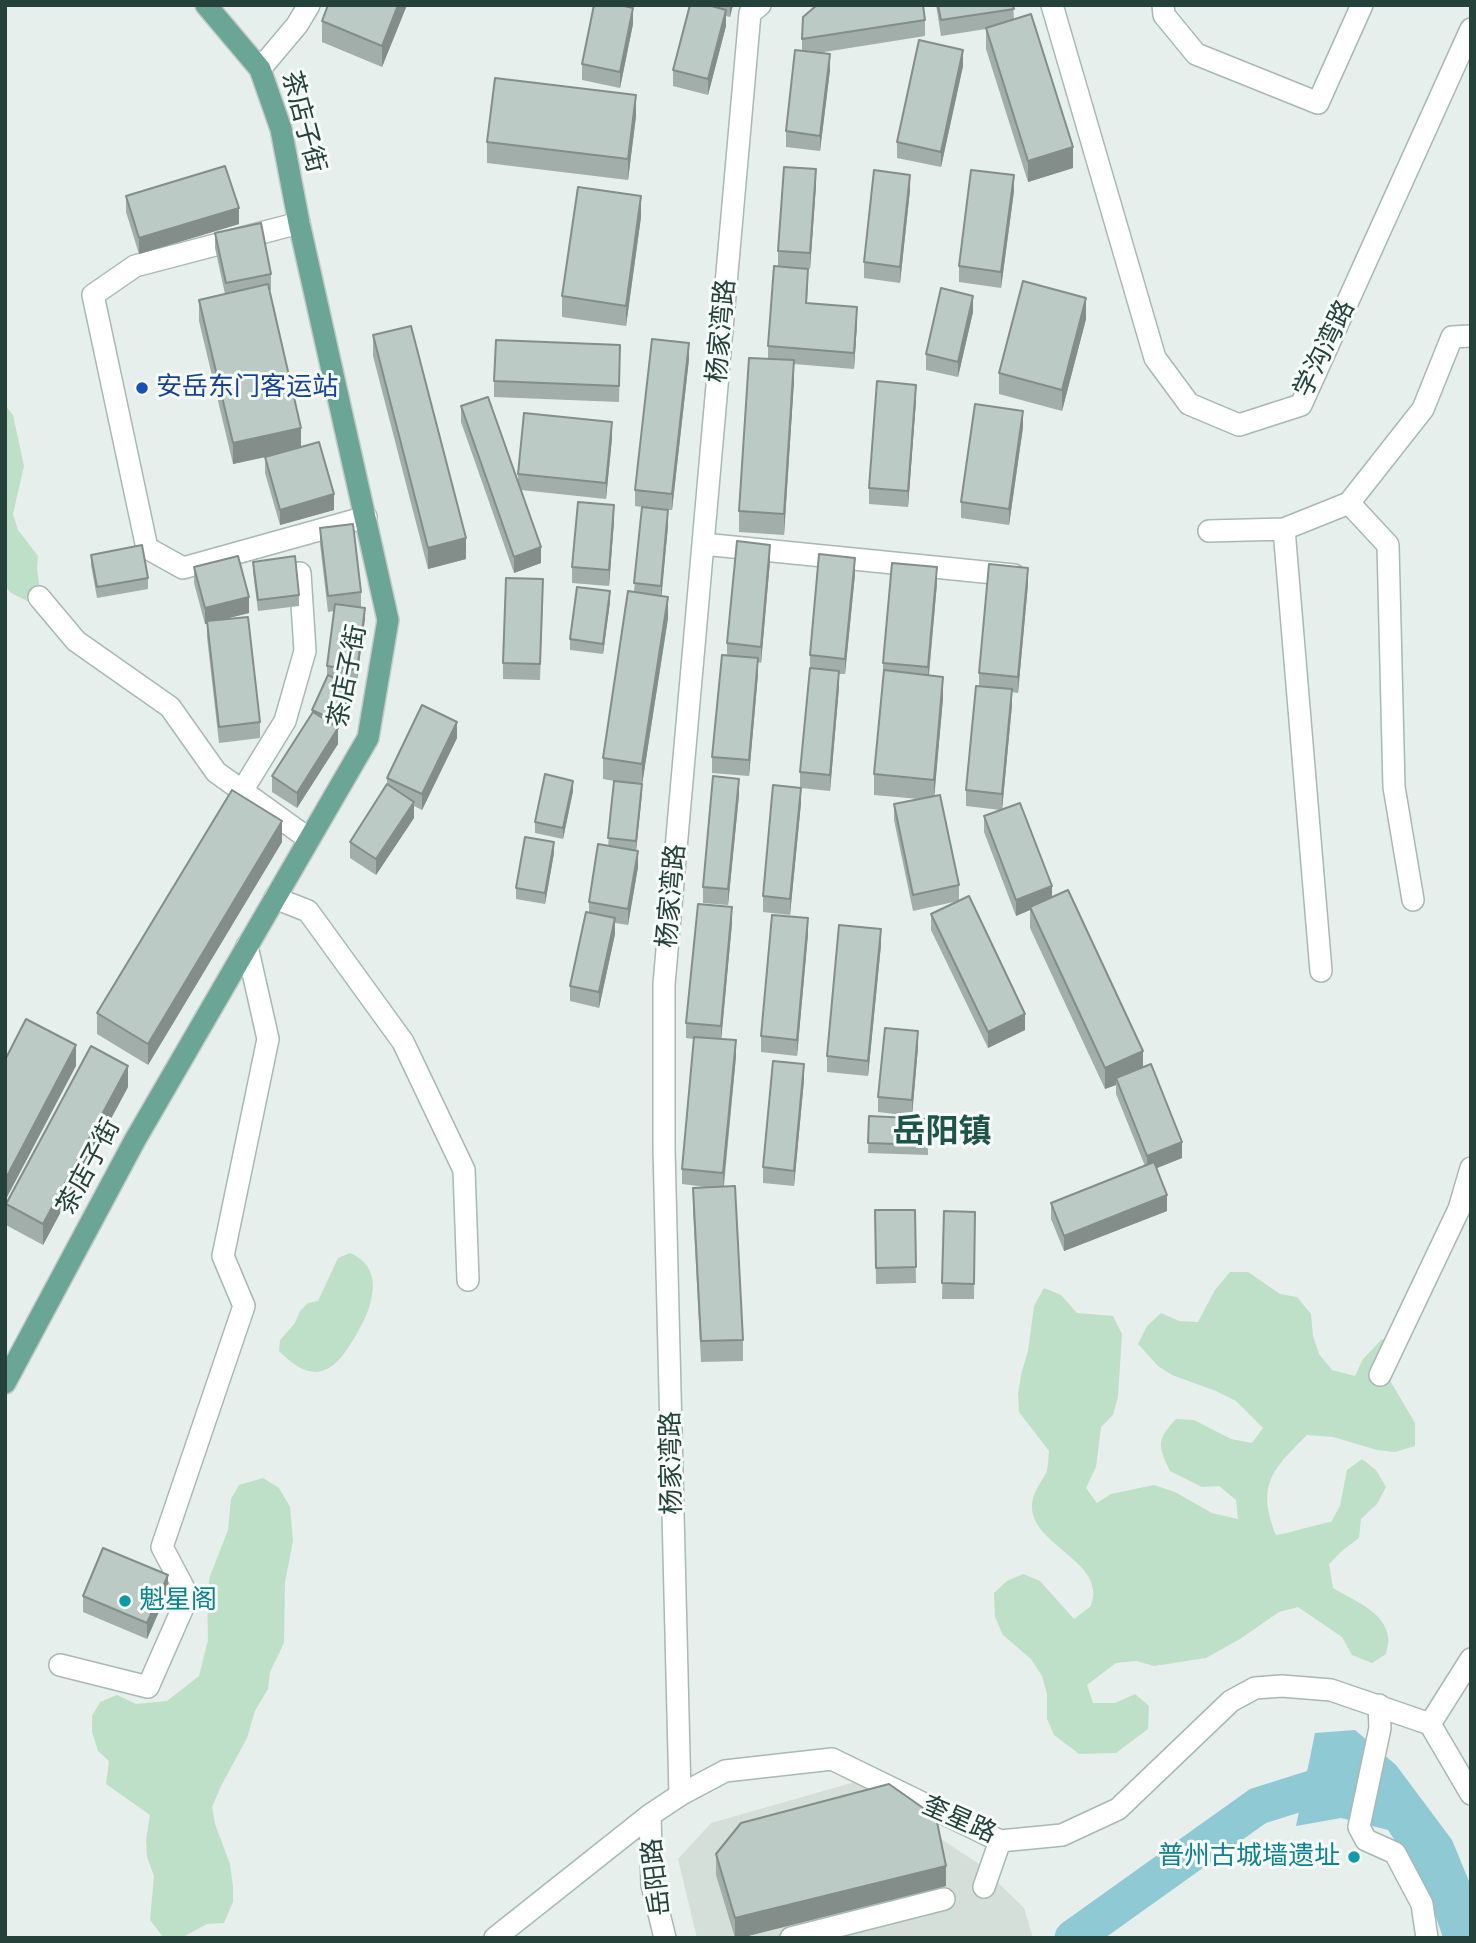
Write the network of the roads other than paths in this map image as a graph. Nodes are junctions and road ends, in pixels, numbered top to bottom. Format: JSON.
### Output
{"nodes":[{"id":1,"x":206,"y":5,"type":"edge"},
{"id":2,"x":309,"y":5,"type":"edge"},
{"id":3,"x":760,"y":5,"type":"edge"},
{"id":4,"x":1052,"y":5,"type":"edge"},
{"id":5,"x":1163,"y":5,"type":"edge"},
{"id":6,"x":1362,"y":5,"type":"edge"},
{"id":7,"x":1471,"y":29,"type":"edge"},
{"id":8,"x":260,"y":69,"type":"junction"},
{"id":9,"x":299,"y":223,"type":"junction"},
{"id":10,"x":1471,"y":336,"type":"edge"},
{"id":11,"x":1349,"y":502,"type":"junction"},
{"id":12,"x":366,"y":517,"type":"junction"},
{"id":13,"x":1284,"y":528,"type":"junction"},
{"id":14,"x":1209,"y":531,"type":"dead end"},
{"id":15,"x":703,"y":544,"type":"junction"},
{"id":16,"x":300,"y":573,"type":"edge"},
{"id":17,"x":1026,"y":576,"type":"edge"},
{"id":18,"x":39,"y":597,"type":"dead end"},
{"id":19,"x":242,"y":791,"type":"junction"},
{"id":20,"x":309,"y":839,"type":"junction"},
{"id":21,"x":275,"y":898,"type":"junction"},
{"id":22,"x":1413,"y":900,"type":"dead end"},
{"id":23,"x":247,"y":946,"type":"junction"},
{"id":24,"x":1321,"y":971,"type":"dead end"},
{"id":25,"x":1471,"y":1168,"type":"edge"},
{"id":26,"x":468,"y":1280,"type":"dead end"},
{"id":27,"x":1380,"y":1375,"type":"dead end"},
{"id":28,"x":5,"y":1383,"type":"edge"},
{"id":29,"x":1471,"y":1659,"type":"edge"},
{"id":30,"x":60,"y":1665,"type":"dead end"},
{"id":31,"x":1379,"y":1705,"type":"junction"},
{"id":32,"x":1430,"y":1724,"type":"junction"},
{"id":33,"x":1471,"y":1794,"type":"edge"},
{"id":34,"x":680,"y":1795,"type":"junction"},
{"id":35,"x":650,"y":1815,"type":"junction"},
{"id":36,"x":1000,"y":1841,"type":"junction"},
{"id":37,"x":984,"y":1887,"type":"dead end"},
{"id":38,"x":944,"y":1899,"type":"dead end"},
{"id":39,"x":495,"y":1938,"type":"edge"},
{"id":40,"x":665,"y":1938,"type":"edge"},
{"id":41,"x":792,"y":1938,"type":"edge"},
{"id":42,"x":1427,"y":1938,"type":"edge"}],
"edges":[{"from":1,"to":8,"type":"main road","name":"茶店子街"},
{"from":2,"to":8,"type":"street"},
{"from":3,"to":15,"type":"street","name":"杨家湾路"},
{"from":4,"to":7,"type":"street","name":"学沟湾路"},
{"from":5,"to":6,"type":"street"},
{"from":8,"to":9,"type":"main road","name":"茶店子街"},
{"from":9,"to":12,"type":"main road","name":"茶店子街"},
{"from":9,"to":12,"type":"street"},
{"from":10,"to":11,"type":"street"},
{"from":11,"to":13,"type":"street"},
{"from":11,"to":22,"type":"street"},
{"from":12,"to":20,"type":"main road","name":"茶店子街"},
{"from":13,"to":14,"type":"street"},
{"from":13,"to":24,"type":"street"},
{"from":15,"to":17,"type":"street"},
{"from":15,"to":34,"type":"street","name":"杨家湾路"},
{"from":16,"to":19,"type":"street"},
{"from":18,"to":19,"type":"street"},
{"from":19,"to":20,"type":"street"},
{"from":20,"to":21,"type":"main road","name":"茶店子街"},
{"from":21,"to":23,"type":"main road","name":"茶店子街"},
{"from":21,"to":26,"type":"street"},
{"from":23,"to":28,"type":"main road","name":"茶店子街"},
{"from":23,"to":30,"type":"street"},
{"from":25,"to":27,"type":"street"},
{"from":29,"to":32,"type":"street"},
{"from":31,"to":32,"type":"street","name":"奎星路"},
{"from":31,"to":36,"type":"street","name":"奎星路"},
{"from":31,"to":42,"type":"street"},
{"from":32,"to":33,"type":"street"},
{"from":34,"to":35,"type":"street","name":"奎星路"},
{"from":34,"to":36,"type":"street","name":"奎星路"},
{"from":35,"to":39,"type":"street","name":"奎星路"},
{"from":35,"to":40,"type":"street","name":"岳阳路"},
{"from":36,"to":37,"type":"street"},
{"from":38,"to":41,"type":"street"}]}
